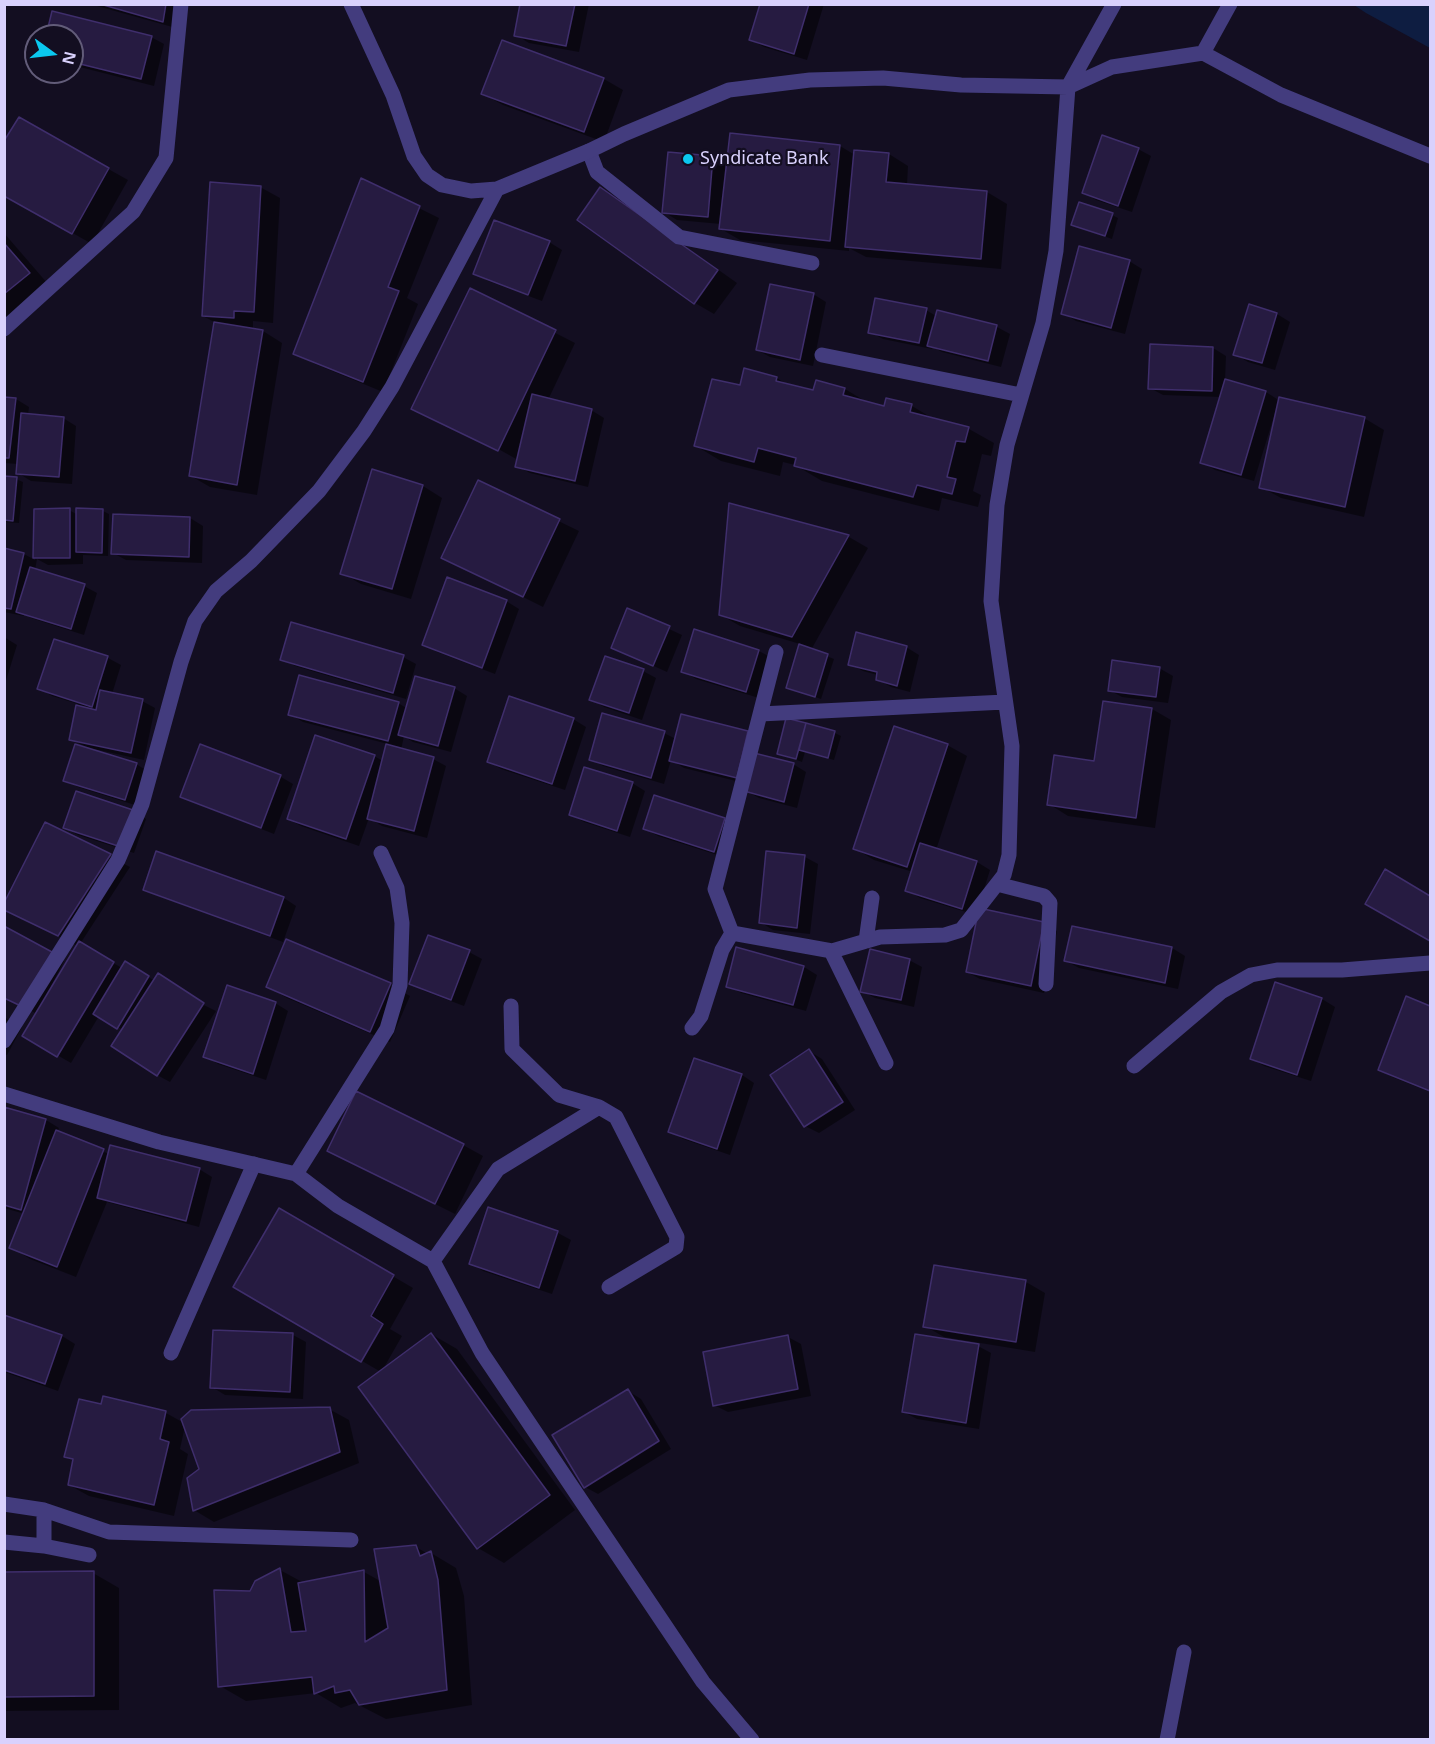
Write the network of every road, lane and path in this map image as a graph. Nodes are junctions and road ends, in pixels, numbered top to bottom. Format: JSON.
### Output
{"nodes":[{"id":1,"x":181,"y":4,"type":"edge"},
{"id":2,"x":351,"y":4,"type":"edge"},
{"id":3,"x":1114,"y":4,"type":"edge"},
{"id":4,"x":1230,"y":4,"type":"edge"},
{"id":5,"x":1203,"y":52,"type":"junction"},
{"id":6,"x":1068,"y":87,"type":"junction"},
{"id":7,"x":589,"y":152,"type":"junction"},
{"id":8,"x":1431,"y":156,"type":"edge"},
{"id":9,"x":497,"y":189,"type":"junction"},
{"id":10,"x":812,"y":263,"type":"dead end"},
{"id":11,"x":4,"y":329,"type":"edge"},
{"id":12,"x":822,"y":355,"type":"dead end"},
{"id":13,"x":1021,"y":394,"type":"junction"},
{"id":14,"x":776,"y":652,"type":"dead end"},
{"id":15,"x":1005,"y":702,"type":"junction"},
{"id":16,"x":760,"y":714,"type":"junction"},
{"id":17,"x":381,"y":853,"type":"dead end"},
{"id":18,"x":997,"y":884,"type":"junction"},
{"id":19,"x":872,"y":898,"type":"dead end"},
{"id":20,"x":732,"y":933,"type":"junction"},
{"id":21,"x":866,"y":941,"type":"junction"},
{"id":22,"x":831,"y":951,"type":"junction"},
{"id":23,"x":1431,"y":963,"type":"edge"},
{"id":24,"x":1046,"y":984,"type":"dead end"},
{"id":25,"x":511,"y":1006,"type":"dead end"},
{"id":26,"x":692,"y":1028,"type":"dead end"},
{"id":27,"x":4,"y":1041,"type":"edge"},
{"id":28,"x":886,"y":1063,"type":"dead end"},
{"id":29,"x":1134,"y":1066,"type":"dead end"},
{"id":30,"x":4,"y":1094,"type":"edge"},
{"id":31,"x":599,"y":1107,"type":"junction"},
{"id":32,"x":254,"y":1164,"type":"junction"},
{"id":33,"x":296,"y":1174,"type":"junction"},
{"id":34,"x":434,"y":1261,"type":"junction"},
{"id":35,"x":609,"y":1287,"type":"dead end"},
{"id":36,"x":171,"y":1353,"type":"dead end"},
{"id":37,"x":4,"y":1504,"type":"edge"},
{"id":38,"x":44,"y":1510,"type":"junction"},
{"id":39,"x":351,"y":1540,"type":"dead end"},
{"id":40,"x":4,"y":1542,"type":"edge"},
{"id":41,"x":44,"y":1546,"type":"junction"},
{"id":42,"x":89,"y":1555,"type":"dead end"},
{"id":43,"x":1184,"y":1652,"type":"dead end"},
{"id":44,"x":752,"y":1740,"type":"edge"},
{"id":45,"x":1167,"y":1740,"type":"edge"}],
"edges":[{"from":1,"to":11,"type":"street"},
{"from":2,"to":9,"type":"street"},
{"from":3,"to":6,"type":"street"},
{"from":4,"to":5,"type":"street"},
{"from":5,"to":6,"type":"street"},
{"from":5,"to":8,"type":"street"},
{"from":6,"to":7,"type":"street"},
{"from":6,"to":13,"type":"street"},
{"from":7,"to":9,"type":"street"},
{"from":7,"to":10,"type":"street"},
{"from":9,"to":27,"type":"street"},
{"from":12,"to":13,"type":"street"},
{"from":13,"to":15,"type":"street"},
{"from":14,"to":16,"type":"street"},
{"from":15,"to":16,"type":"street"},
{"from":15,"to":18,"type":"street"},
{"from":16,"to":20,"type":"street"},
{"from":17,"to":33,"type":"street"},
{"from":18,"to":21,"type":"street"},
{"from":18,"to":24,"type":"street"},
{"from":19,"to":21,"type":"street"},
{"from":20,"to":22,"type":"street"},
{"from":20,"to":26,"type":"street"},
{"from":21,"to":22,"type":"street"},
{"from":22,"to":28,"type":"street"},
{"from":23,"to":29,"type":"street"},
{"from":25,"to":31,"type":"street"},
{"from":30,"to":32,"type":"street"},
{"from":31,"to":34,"type":"street"},
{"from":31,"to":35,"type":"street"},
{"from":32,"to":33,"type":"street"},
{"from":32,"to":36,"type":"street"},
{"from":33,"to":34,"type":"street"},
{"from":34,"to":44,"type":"street"},
{"from":37,"to":38,"type":"street"},
{"from":38,"to":39,"type":"street"},
{"from":38,"to":41,"type":"street"},
{"from":40,"to":41,"type":"street"},
{"from":41,"to":42,"type":"street"},
{"from":43,"to":45,"type":"street"}]}
